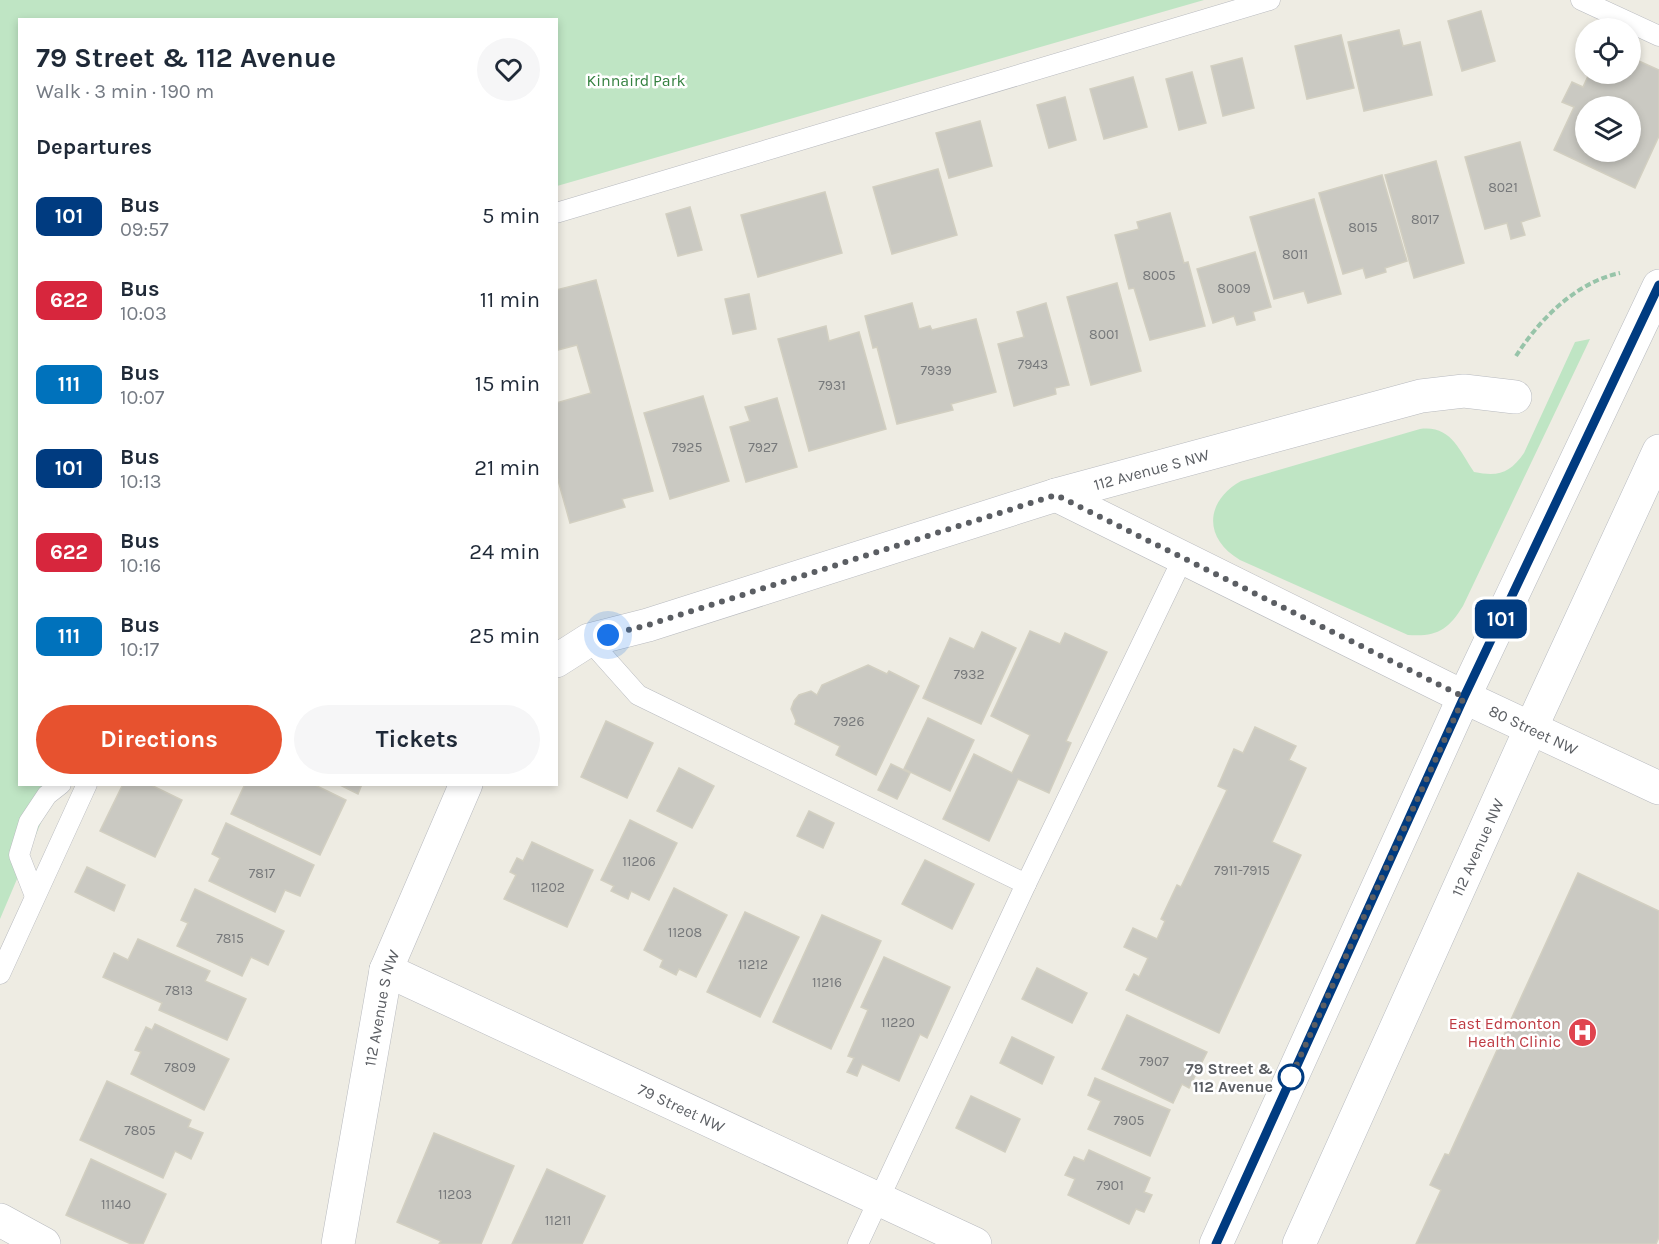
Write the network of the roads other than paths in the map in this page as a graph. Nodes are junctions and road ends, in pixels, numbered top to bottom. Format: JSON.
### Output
{"nodes":[{"id":1,"x":1269,"y":0,"type":"edge"},
{"id":2,"x":1581,"y":0,"type":"edge"},
{"id":3,"x":1659,"y":36,"type":"edge"},
{"id":4,"x":558,"y":212,"type":"edge"},
{"id":5,"x":1659,"y":286,"type":"edge"},
{"id":6,"x":1503,"y":396,"type":"road end"},
{"id":7,"x":1659,"y":452,"type":"edge"},
{"id":8,"x":1056,"y":495,"type":"junction"},
{"id":9,"x":1183,"y":558,"type":"junction"},
{"id":10,"x":589,"y":640,"type":"junction"},
{"id":11,"x":558,"y":660,"type":"edge"},
{"id":12,"x":1464,"y":697,"type":"junction"},
{"id":13,"x":1531,"y":728,"type":"junction"},
{"id":14,"x":58,"y":786,"type":"edge"},
{"id":15,"x":86,"y":786,"type":"edge"},
{"id":16,"x":465,"y":786,"type":"edge"},
{"id":17,"x":1659,"y":788,"type":"edge"},
{"id":18,"x":1026,"y":884,"type":"junction"},
{"id":19,"x":35,"y":896,"type":"junction"},
{"id":20,"x":386,"y":970,"type":"junction"},
{"id":21,"x":0,"y":974,"type":"edge"},
{"id":22,"x":879,"y":1200,"type":"junction"},
{"id":23,"x":0,"y":1220,"type":"edge"},
{"id":24,"x":44,"y":1244,"type":"edge"},
{"id":25,"x":338,"y":1244,"type":"edge"},
{"id":26,"x":858,"y":1244,"type":"edge"},
{"id":27,"x":975,"y":1244,"type":"edge"},
{"id":28,"x":1216,"y":1244,"type":"edge"},
{"id":29,"x":1299,"y":1244,"type":"edge"}],
"edges":[{"from":1,"to":4,"type":"lane"},
{"from":2,"to":3,"type":"lane"},
{"from":5,"to":12,"type":"street"},
{"from":6,"to":8,"type":"street","name":"112 Avenue S NW"},
{"from":7,"to":13,"type":"street","name":"112 Avenue NW"},
{"from":8,"to":9,"type":"street","name":"80 Street NW"},
{"from":8,"to":10,"type":"street","name":"112 Avenue S NW"},
{"from":9,"to":12,"type":"street","name":"80 Street NW"},
{"from":9,"to":18,"type":"lane"},
{"from":10,"to":11,"type":"street","name":"112 Avenue S NW"},
{"from":10,"to":18,"type":"lane"},
{"from":12,"to":13,"type":"street","name":"80 Street NW"},
{"from":12,"to":28,"type":"street"},
{"from":13,"to":17,"type":"street","name":"80 Street NW"},
{"from":13,"to":29,"type":"street","name":"112 Avenue NW"},
{"from":14,"to":19,"type":"lane"},
{"from":15,"to":19,"type":"lane"},
{"from":16,"to":20,"type":"street","name":"112 Avenue S NW"},
{"from":18,"to":22,"type":"lane"},
{"from":19,"to":21,"type":"lane"},
{"from":20,"to":22,"type":"street","name":"79 Street NW"},
{"from":20,"to":25,"type":"street","name":"112 Avenue S NW"},
{"from":22,"to":26,"type":"lane"},
{"from":22,"to":27,"type":"street","name":"79 Street NW"},
{"from":23,"to":24,"type":"street"}]}
